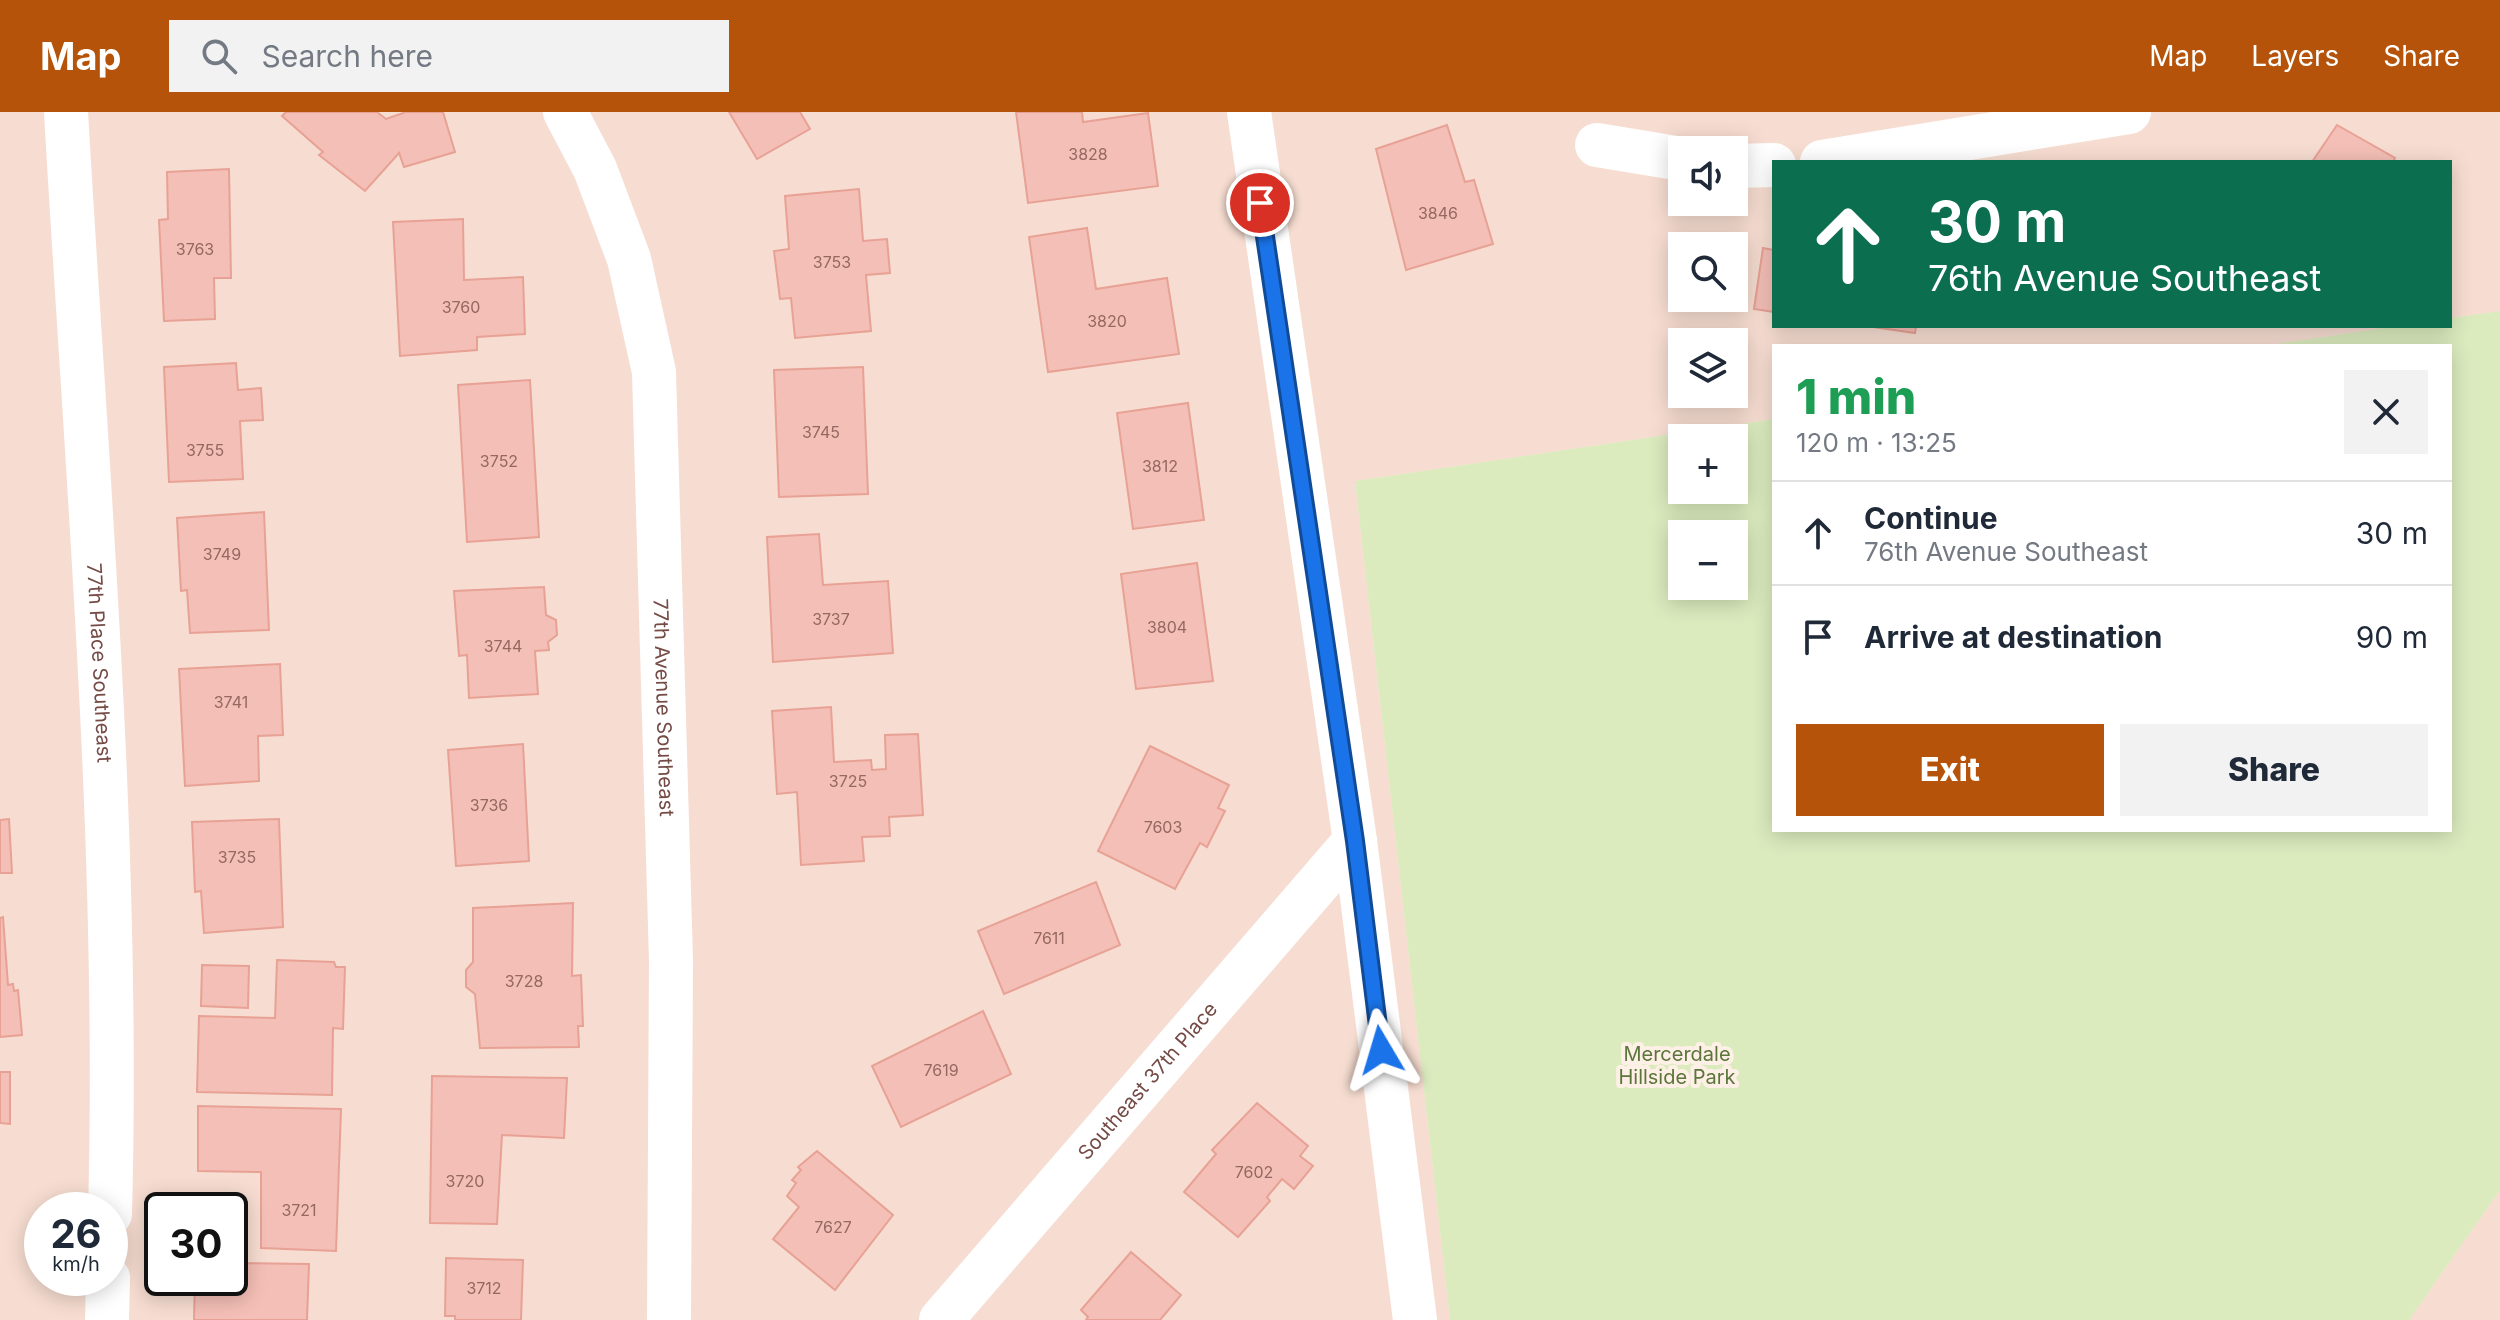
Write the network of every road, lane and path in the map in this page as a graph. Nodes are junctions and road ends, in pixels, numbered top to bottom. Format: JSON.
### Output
{"nodes":[{"id":1,"x":66,"y":112,"type":"edge"},
{"id":2,"x":565,"y":112,"type":"edge"},
{"id":3,"x":1249,"y":112,"type":"edge"},
{"id":4,"x":2129,"y":112,"type":"edge"},
{"id":5,"x":1597,"y":145,"type":"dead end"},
{"id":6,"x":1668,"y":157,"type":"edge"},
{"id":7,"x":1834,"y":160,"type":"edge"},
{"id":8,"x":1772,"y":165,"type":"edge"},
{"id":9,"x":1748,"y":166,"type":"edge"},
{"id":10,"x":1355,"y":841,"type":"junction"},
{"id":11,"x":111,"y":1192,"type":"edge"},
{"id":12,"x":108,"y":1296,"type":"edge"},
{"id":13,"x":107,"y":1320,"type":"edge"},
{"id":14,"x":669,"y":1320,"type":"edge"},
{"id":15,"x":941,"y":1320,"type":"edge"},
{"id":16,"x":1415,"y":1320,"type":"edge"}],
"edges":[{"from":1,"to":11,"type":"street","name":"77th Place Southeast"},
{"from":2,"to":14,"type":"street","name":"77th Avenue Southeast"},
{"from":3,"to":10,"type":"street"},
{"from":4,"to":7,"type":"street"},
{"from":5,"to":6,"type":"street"},
{"from":8,"to":9,"type":"street"},
{"from":10,"to":15,"type":"street","name":"Southeast 37th Place"},
{"from":10,"to":16,"type":"street"},
{"from":12,"to":13,"type":"street"}]}
